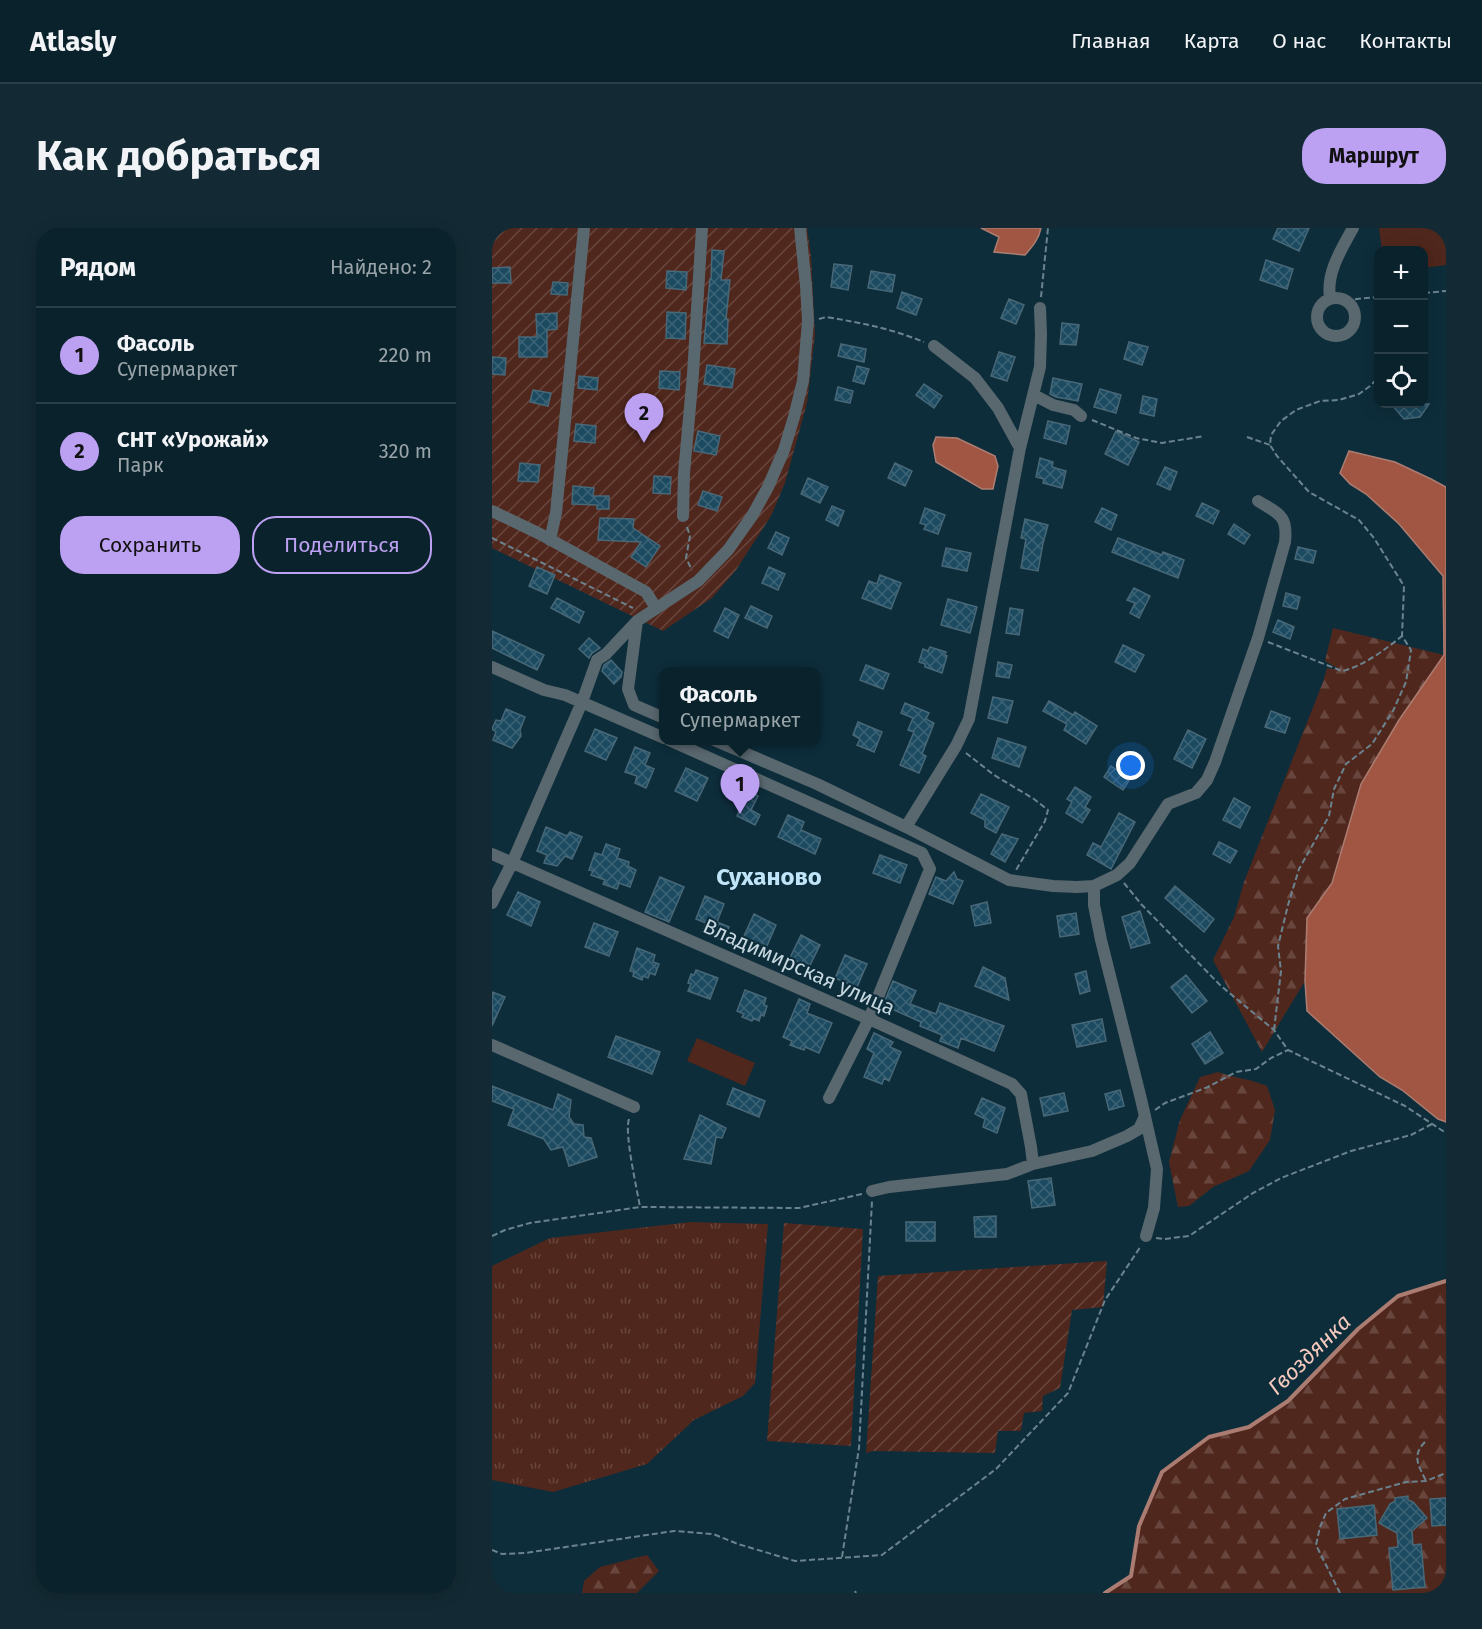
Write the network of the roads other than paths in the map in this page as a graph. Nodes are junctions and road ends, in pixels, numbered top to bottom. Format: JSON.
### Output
{"nodes":[{"id":1,"x":584,"y":228,"type":"edge"},
{"id":2,"x":702,"y":228,"type":"edge"},
{"id":3,"x":800,"y":228,"type":"edge"},
{"id":4,"x":1353,"y":228,"type":"edge"},
{"id":5,"x":1330,"y":298,"type":"junction"},
{"id":6,"x":1040,"y":308,"type":"road end"},
{"id":7,"x":934,"y":346,"type":"road end"},
{"id":8,"x":1034,"y":394,"type":"junction"},
{"id":9,"x":1081,"y":416,"type":"road end"},
{"id":10,"x":1020,"y":448,"type":"junction"},
{"id":11,"x":1258,"y":501,"type":"dead end"},
{"id":12,"x":492,"y":511,"type":"edge"},
{"id":13,"x":683,"y":516,"type":"road end"},
{"id":14,"x":550,"y":540,"type":"junction"},
{"id":15,"x":646,"y":615,"type":"junction"},
{"id":16,"x":492,"y":667,"type":"edge"},
{"id":17,"x":582,"y":702,"type":"junction"},
{"id":18,"x":659,"y":716,"type":"edge"},
{"id":19,"x":659,"y":736,"type":"edge"},
{"id":20,"x":678,"y":745,"type":"edge"},
{"id":21,"x":724,"y":745,"type":"edge"},
{"id":22,"x":906,"y":827,"type":"junction"},
{"id":23,"x":492,"y":854,"type":"edge"},
{"id":24,"x":512,"y":863,"type":"junction"},
{"id":25,"x":1094,"y":886,"type":"junction"},
{"id":26,"x":492,"y":903,"type":"edge"},
{"id":27,"x":869,"y":1019,"type":"junction"},
{"id":28,"x":492,"y":1045,"type":"edge"},
{"id":29,"x":829,"y":1098,"type":"dead end"},
{"id":30,"x":634,"y":1107,"type":"road end"},
{"id":31,"x":1145,"y":1116,"type":"junction"},
{"id":32,"x":1033,"y":1164,"type":"junction"},
{"id":33,"x":872,"y":1191,"type":"road end"},
{"id":34,"x":1146,"y":1236,"type":"road end"}],
"edges":[{"from":1,"to":14,"type":"street"},
{"from":2,"to":13,"type":"street"},
{"from":3,"to":15,"type":"street"},
{"from":4,"to":5,"type":"street"},
{"from":5,"to":5,"type":"street"},
{"from":6,"to":8,"type":"street"},
{"from":7,"to":10,"type":"street"},
{"from":8,"to":9,"type":"street"},
{"from":8,"to":10,"type":"street"},
{"from":10,"to":22,"type":"street"},
{"from":11,"to":25,"type":"street"},
{"from":12,"to":14,"type":"street"},
{"from":14,"to":15,"type":"street"},
{"from":15,"to":17,"type":"street"},
{"from":15,"to":18,"type":"street"},
{"from":16,"to":17,"type":"street"},
{"from":17,"to":19,"type":"street"},
{"from":17,"to":24,"type":"street"},
{"from":20,"to":27,"type":"street"},
{"from":21,"to":22,"type":"street"},
{"from":22,"to":25,"type":"street"},
{"from":23,"to":24,"type":"street","name":"Владимирская улица"},
{"from":24,"to":26,"type":"street"},
{"from":24,"to":27,"type":"street","name":"Владимирская улица"},
{"from":25,"to":31,"type":"street"},
{"from":27,"to":29,"type":"street"},
{"from":27,"to":32,"type":"street","name":"Владимирская улица"},
{"from":28,"to":30,"type":"street"},
{"from":31,"to":32,"type":"street"},
{"from":31,"to":34,"type":"street"},
{"from":32,"to":33,"type":"street"}]}
